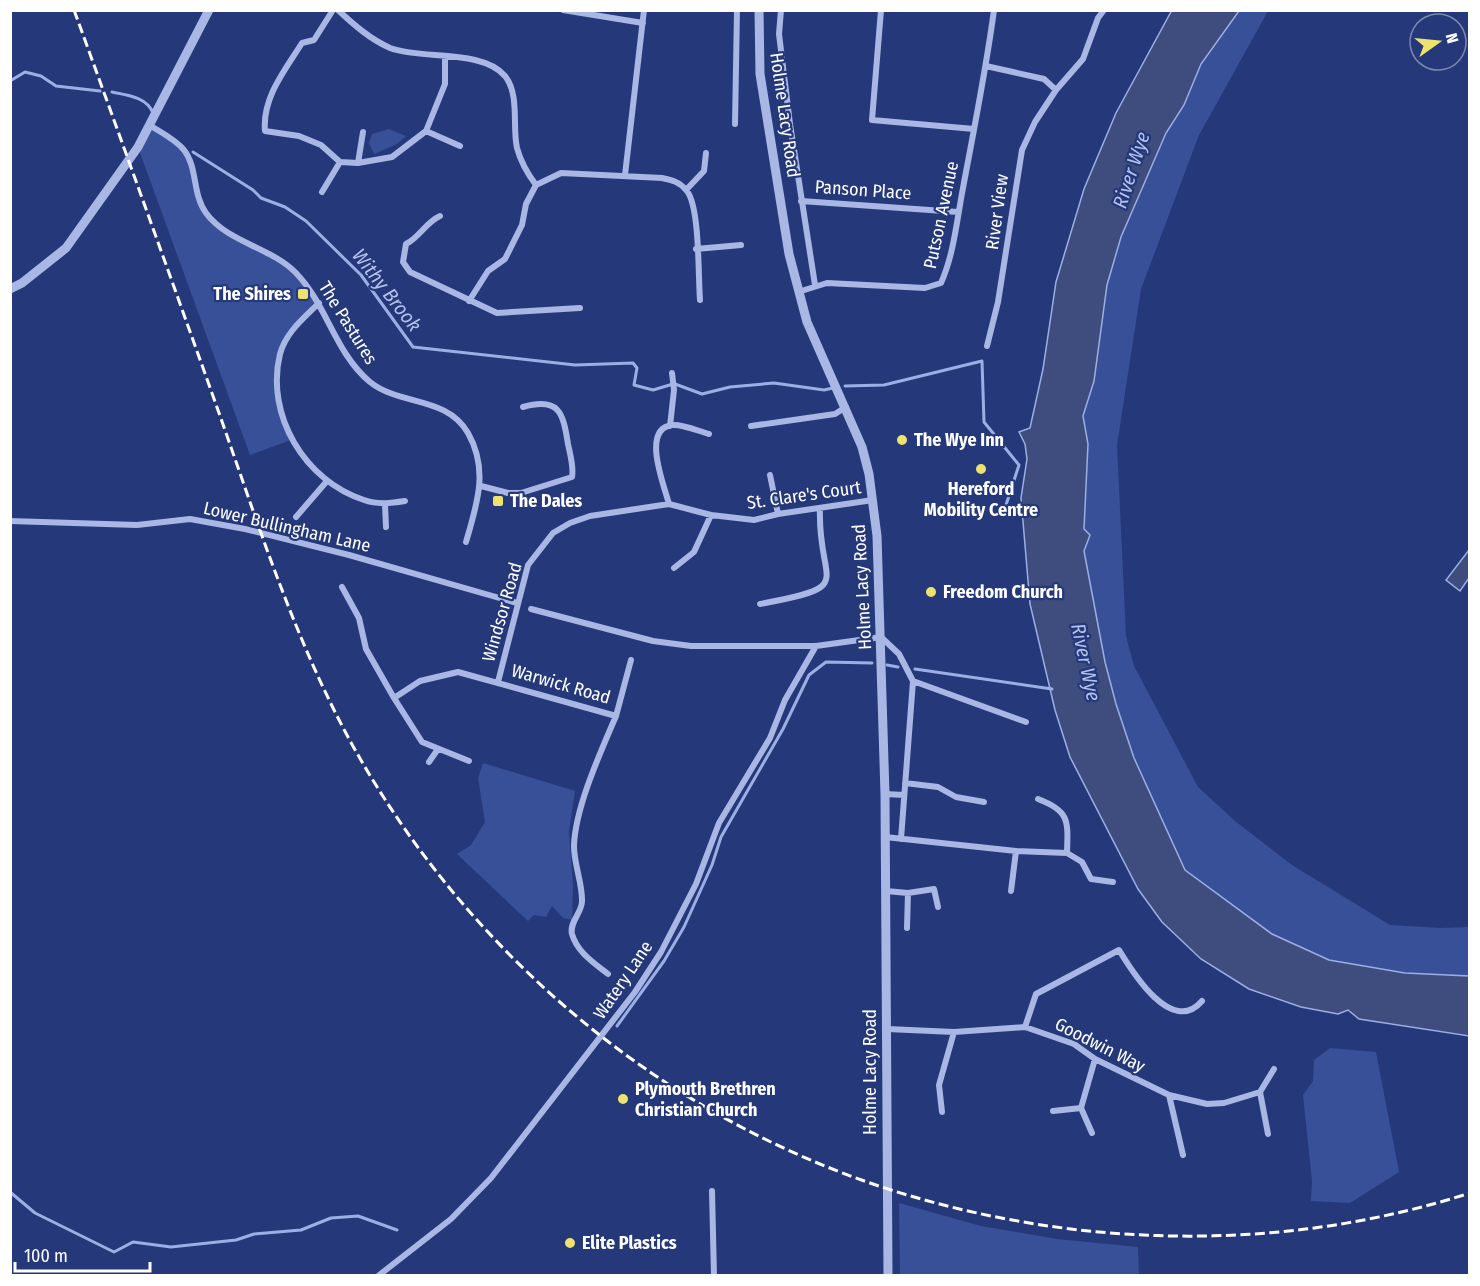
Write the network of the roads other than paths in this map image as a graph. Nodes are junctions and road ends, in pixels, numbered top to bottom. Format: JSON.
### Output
{"nodes":[{"id":1,"x":209,"y":10,"type":"edge"},
{"id":2,"x":333,"y":10,"type":"edge"},
{"id":3,"x":338,"y":10,"type":"edge"},
{"id":4,"x":563,"y":10,"type":"edge"},
{"id":5,"x":644,"y":10,"type":"edge"},
{"id":6,"x":737,"y":10,"type":"edge"},
{"id":7,"x":759,"y":10,"type":"edge"},
{"id":8,"x":781,"y":10,"type":"edge"},
{"id":9,"x":881,"y":10,"type":"edge"},
{"id":10,"x":994,"y":10,"type":"edge"},
{"id":11,"x":1104,"y":10,"type":"edge"},
{"id":12,"x":643,"y":23,"type":"junction"},
{"id":13,"x":445,"y":57,"type":"junction"},
{"id":14,"x":986,"y":66,"type":"junction"},
{"id":15,"x":1056,"y":90,"type":"junction"},
{"id":16,"x":735,"y":124,"type":"dead end"},
{"id":17,"x":151,"y":126,"type":"junction"},
{"id":18,"x":974,"y":129,"type":"junction"},
{"id":19,"x":363,"y":132,"type":"dead end"},
{"id":20,"x":426,"y":132,"type":"junction"},
{"id":21,"x":460,"y":146,"type":"dead end"},
{"id":22,"x":706,"y":153,"type":"dead end"},
{"id":23,"x":340,"y":162,"type":"junction"},
{"id":24,"x":358,"y":163,"type":"junction"},
{"id":25,"x":625,"y":175,"type":"junction"},
{"id":26,"x":536,"y":184,"type":"junction"},
{"id":27,"x":686,"y":190,"type":"junction"},
{"id":28,"x":322,"y":192,"type":"dead end"},
{"id":29,"x":801,"y":201,"type":"junction"},
{"id":30,"x":958,"y":212,"type":"junction"},
{"id":31,"x":440,"y":216,"type":"dead end"},
{"id":32,"x":741,"y":244,"type":"dead end"},
{"id":33,"x":696,"y":249,"type":"junction"},
{"id":34,"x":814,"y":285,"type":"junction"},
{"id":35,"x":10,"y":289,"type":"edge"},
{"id":36,"x":798,"y":292,"type":"junction"},
{"id":37,"x":700,"y":300,"type":"dead end"},
{"id":38,"x":469,"y":301,"type":"junction"},
{"id":39,"x":319,"y":303,"type":"junction"},
{"id":40,"x":580,"y":308,"type":"dead end"},
{"id":41,"x":987,"y":346,"type":"dead end"},
{"id":42,"x":672,"y":373,"type":"dead end"},
{"id":43,"x":524,"y":407,"type":"dead end"},
{"id":44,"x":846,"y":407,"type":"junction"},
{"id":45,"x":670,"y":426,"type":"junction"},
{"id":46,"x":751,"y":426,"type":"dead end"},
{"id":47,"x":708,"y":434,"type":"dead end"},
{"id":48,"x":770,"y":475,"type":"dead end"},
{"id":49,"x":327,"y":481,"type":"junction"},
{"id":50,"x":481,"y":486,"type":"junction"},
{"id":51,"x":873,"y":500,"type":"junction"},
{"id":52,"x":405,"y":501,"type":"dead end"},
{"id":53,"x":385,"y":504,"type":"junction"},
{"id":54,"x":669,"y":504,"type":"junction"},
{"id":55,"x":820,"y":508,"type":"junction"},
{"id":56,"x":778,"y":514,"type":"junction"},
{"id":57,"x":711,"y":515,"type":"junction"},
{"id":58,"x":296,"y":517,"type":"dead end"},
{"id":59,"x":10,"y":521,"type":"edge"},
{"id":60,"x":386,"y":527,"type":"dead end"},
{"id":61,"x":466,"y":542,"type":"dead end"},
{"id":62,"x":674,"y":568,"type":"dead end"},
{"id":63,"x":342,"y":587,"type":"dead end"},
{"id":64,"x":517,"y":603,"type":"junction"},
{"id":65,"x":760,"y":604,"type":"dead end"},
{"id":66,"x":531,"y":609,"type":"dead end"},
{"id":67,"x":881,"y":637,"type":"junction"},
{"id":68,"x":816,"y":646,"type":"junction"},
{"id":69,"x":631,"y":660,"type":"dead end"},
{"id":70,"x":913,"y":681,"type":"junction"},
{"id":71,"x":498,"y":682,"type":"junction"},
{"id":72,"x":394,"y":698,"type":"junction"},
{"id":73,"x":616,"y":716,"type":"junction"},
{"id":74,"x":1026,"y":722,"type":"dead end"},
{"id":75,"x":438,"y":749,"type":"junction"},
{"id":76,"x":469,"y":761,"type":"dead end"},
{"id":77,"x":429,"y":762,"type":"dead end"},
{"id":78,"x":905,"y":783,"type":"junction"},
{"id":79,"x":885,"y":794,"type":"junction"},
{"id":80,"x":904,"y":795,"type":"junction"},
{"id":81,"x":1038,"y":799,"type":"dead end"},
{"id":82,"x":984,"y":802,"type":"dead end"},
{"id":83,"x":885,"y":837,"type":"junction"},
{"id":84,"x":901,"y":838,"type":"junction"},
{"id":85,"x":1016,"y":851,"type":"junction"},
{"id":86,"x":1067,"y":853,"type":"junction"},
{"id":87,"x":1113,"y":882,"type":"dead end"},
{"id":88,"x":886,"y":891,"type":"junction"},
{"id":89,"x":1011,"y":891,"type":"dead end"},
{"id":90,"x":908,"y":893,"type":"junction"},
{"id":91,"x":938,"y":907,"type":"dead end"},
{"id":92,"x":908,"y":928,"type":"dead end"},
{"id":93,"x":608,"y":974,"type":"dead end"},
{"id":94,"x":1202,"y":1001,"type":"dead end"},
{"id":95,"x":1025,"y":1027,"type":"junction"},
{"id":96,"x":887,"y":1029,"type":"junction"},
{"id":97,"x":954,"y":1032,"type":"junction"},
{"id":98,"x":1095,"y":1059,"type":"junction"},
{"id":99,"x":1274,"y":1069,"type":"dead end"},
{"id":100,"x":1260,"y":1092,"type":"junction"},
{"id":101,"x":1169,"y":1095,"type":"junction"},
{"id":102,"x":1081,"y":1108,"type":"junction"},
{"id":103,"x":1053,"y":1111,"type":"dead end"},
{"id":104,"x":942,"y":1112,"type":"dead end"},
{"id":105,"x":1092,"y":1133,"type":"dead end"},
{"id":106,"x":1268,"y":1134,"type":"dead end"},
{"id":107,"x":1183,"y":1155,"type":"dead end"},
{"id":108,"x":712,"y":1191,"type":"dead end"},
{"id":109,"x":378,"y":1275,"type":"edge"},
{"id":110,"x":714,"y":1275,"type":"edge"},
{"id":111,"x":888,"y":1275,"type":"edge"}],
"edges":[{"from":1,"to":17,"type":"street"},
{"from":2,"to":23,"type":"street"},
{"from":3,"to":13,"type":"street"},
{"from":4,"to":12,"type":"street"},
{"from":5,"to":12,"type":"street"},
{"from":6,"to":16,"type":"street"},
{"from":7,"to":36,"type":"street","name":"Holme Lacy Road"},
{"from":8,"to":29,"type":"street"},
{"from":9,"to":18,"type":"street"},
{"from":10,"to":14,"type":"street","name":"Putson Avenue"},
{"from":11,"to":15,"type":"street","name":"River View"},
{"from":12,"to":25,"type":"street"},
{"from":13,"to":20,"type":"street"},
{"from":13,"to":26,"type":"street"},
{"from":14,"to":15,"type":"street"},
{"from":14,"to":18,"type":"street","name":"Putson Avenue"},
{"from":15,"to":41,"type":"street","name":"River View"},
{"from":17,"to":35,"type":"street"},
{"from":17,"to":39,"type":"street","name":"The Pastures"},
{"from":18,"to":30,"type":"street","name":"Putson Avenue"},
{"from":19,"to":24,"type":"street"},
{"from":20,"to":21,"type":"street"},
{"from":20,"to":24,"type":"street"},
{"from":22,"to":27,"type":"street"},
{"from":23,"to":24,"type":"street"},
{"from":23,"to":28,"type":"street"},
{"from":25,"to":26,"type":"street"},
{"from":25,"to":27,"type":"street"},
{"from":26,"to":38,"type":"street"},
{"from":27,"to":33,"type":"street"},
{"from":29,"to":30,"type":"street","name":"Panson Place"},
{"from":29,"to":34,"type":"street"},
{"from":30,"to":34,"type":"street","name":"Putson Avenue"},
{"from":31,"to":38,"type":"street"},
{"from":32,"to":33,"type":"street"},
{"from":33,"to":37,"type":"street"},
{"from":34,"to":36,"type":"street","name":"Putson Avenue"},
{"from":36,"to":44,"type":"street","name":"Holme Lacy Road"},
{"from":38,"to":40,"type":"street"},
{"from":39,"to":49,"type":"street"},
{"from":39,"to":50,"type":"street","name":"The Pastures"},
{"from":42,"to":45,"type":"street"},
{"from":43,"to":50,"type":"street"},
{"from":44,"to":46,"type":"street"},
{"from":44,"to":51,"type":"street","name":"Holme Lacy Road"},
{"from":45,"to":47,"type":"street"},
{"from":45,"to":54,"type":"street"},
{"from":48,"to":56,"type":"street"},
{"from":49,"to":53,"type":"street"},
{"from":49,"to":58,"type":"street"},
{"from":50,"to":61,"type":"street","name":"The Pastures"},
{"from":51,"to":55,"type":"street","name":"St. Clare's Court"},
{"from":51,"to":67,"type":"street","name":"Holme Lacy Road"},
{"from":52,"to":53,"type":"street"},
{"from":53,"to":60,"type":"street"},
{"from":54,"to":57,"type":"street","name":"St. Clare's Court"},
{"from":54,"to":64,"type":"street","name":"Windsor Road"},
{"from":55,"to":56,"type":"street","name":"St. Clare's Court"},
{"from":55,"to":65,"type":"street"},
{"from":56,"to":57,"type":"street","name":"St. Clare's Court"},
{"from":57,"to":62,"type":"street"},
{"from":59,"to":64,"type":"street","name":"Lower Bullingham Lane"},
{"from":63,"to":72,"type":"street"},
{"from":64,"to":71,"type":"street","name":"Windsor Road"},
{"from":66,"to":68,"type":"street"},
{"from":67,"to":68,"type":"street"},
{"from":67,"to":70,"type":"street"},
{"from":67,"to":79,"type":"street","name":"Holme Lacy Road"},
{"from":68,"to":109,"type":"street","name":"Watery Lane"},
{"from":69,"to":73,"type":"street","name":"Warwick Road"},
{"from":70,"to":74,"type":"street"},
{"from":70,"to":78,"type":"street"},
{"from":71,"to":72,"type":"street","name":"Warwick Road"},
{"from":71,"to":73,"type":"street","name":"Warwick Road"},
{"from":72,"to":75,"type":"street"},
{"from":73,"to":93,"type":"street","name":"Warwick Road"},
{"from":75,"to":76,"type":"street"},
{"from":75,"to":77,"type":"street"},
{"from":78,"to":80,"type":"street"},
{"from":78,"to":82,"type":"street"},
{"from":79,"to":80,"type":"street"},
{"from":79,"to":83,"type":"street","name":"Holme Lacy Road"},
{"from":80,"to":84,"type":"street"},
{"from":81,"to":86,"type":"street"},
{"from":83,"to":84,"type":"street"},
{"from":83,"to":88,"type":"street","name":"Holme Lacy Road"},
{"from":84,"to":85,"type":"street"},
{"from":85,"to":86,"type":"street"},
{"from":85,"to":89,"type":"street"},
{"from":86,"to":87,"type":"street"},
{"from":88,"to":90,"type":"street"},
{"from":88,"to":96,"type":"street","name":"Holme Lacy Road"},
{"from":90,"to":91,"type":"street"},
{"from":90,"to":92,"type":"street"},
{"from":94,"to":95,"type":"street"},
{"from":95,"to":97,"type":"street","name":"Goodwin Way"},
{"from":95,"to":98,"type":"street","name":"Goodwin Way"},
{"from":96,"to":97,"type":"street","name":"Goodwin Way"},
{"from":96,"to":111,"type":"street","name":"Holme Lacy Road"},
{"from":97,"to":104,"type":"street"},
{"from":98,"to":101,"type":"street","name":"Goodwin Way"},
{"from":98,"to":102,"type":"street"},
{"from":99,"to":100,"type":"street"},
{"from":100,"to":101,"type":"street","name":"Goodwin Way"},
{"from":100,"to":106,"type":"street"},
{"from":101,"to":107,"type":"street"},
{"from":102,"to":103,"type":"street"},
{"from":102,"to":105,"type":"street"},
{"from":108,"to":110,"type":"street"}]}
